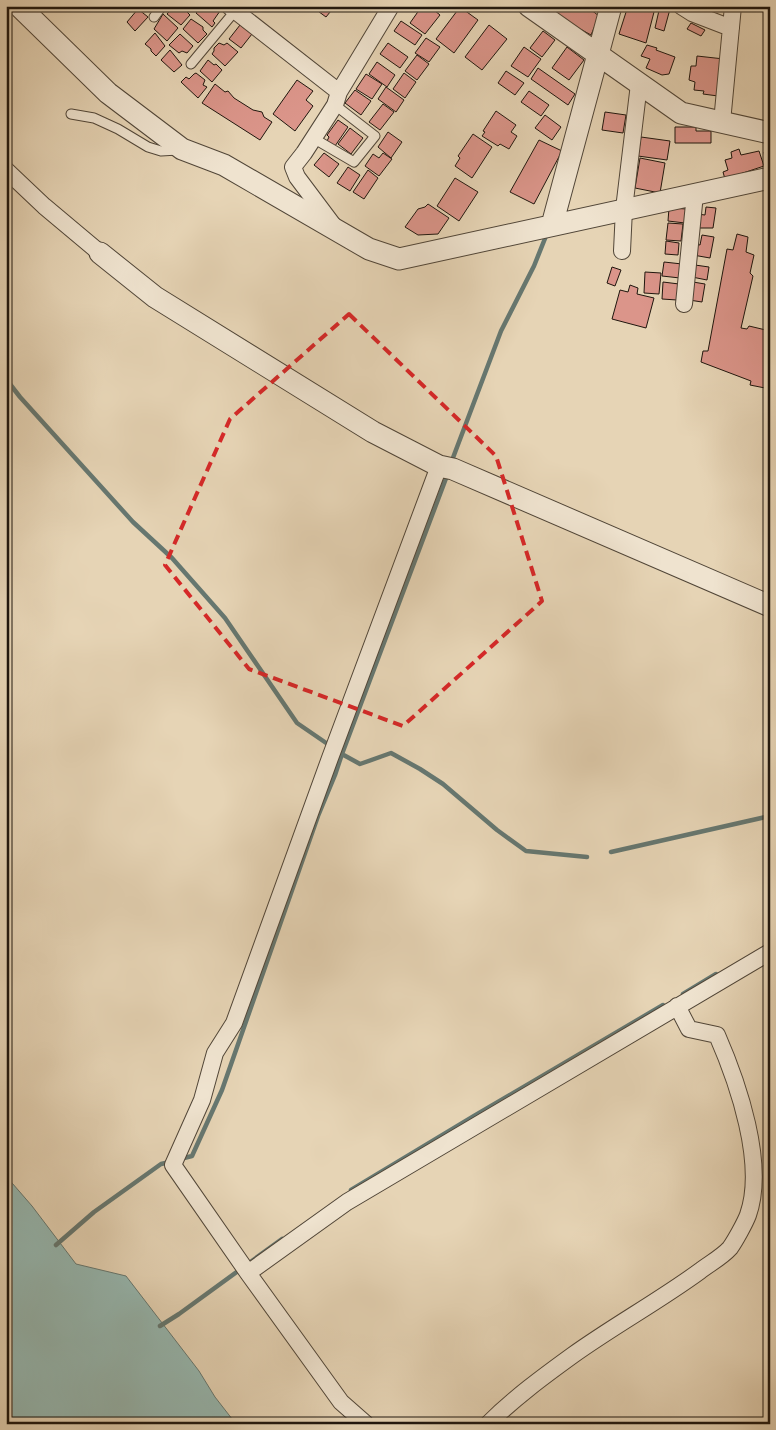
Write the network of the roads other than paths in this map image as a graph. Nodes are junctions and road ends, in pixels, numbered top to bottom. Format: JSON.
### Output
{"nodes":[{"id":1,"x":19,"y":6,"type":"edge"},
{"id":2,"x":162,"y":6,"type":"edge"},
{"id":3,"x":391,"y":6,"type":"edge"},
{"id":4,"x":529,"y":6,"type":"edge"},
{"id":5,"x":611,"y":6,"type":"edge"},
{"id":6,"x":681,"y":6,"type":"edge"},
{"id":7,"x":733,"y":6,"type":"edge"},
{"id":8,"x":232,"y":8,"type":"edge"},
{"id":9,"x":154,"y":16,"type":"dead end"},
{"id":10,"x":731,"y":28,"type":"junction"},
{"id":11,"x":603,"y":59,"type":"junction"},
{"id":12,"x":191,"y":64,"type":"dead end"},
{"id":13,"x":639,"y":84,"type":"junction"},
{"id":14,"x":337,"y":99,"type":"junction"},
{"id":15,"x":72,"y":114,"type":"dead end"},
{"id":16,"x":722,"y":122,"type":"junction"},
{"id":17,"x":770,"y":133,"type":"edge"},
{"id":18,"x":313,"y":138,"type":"junction"},
{"id":19,"x":182,"y":150,"type":"junction"},
{"id":20,"x":6,"y":170,"type":"edge"},
{"id":21,"x":770,"y":178,"type":"edge"},
{"id":22,"x":696,"y":194,"type":"junction"},
{"id":23,"x":624,"y":209,"type":"junction"},
{"id":24,"x":552,"y":225,"type":"junction"},
{"id":25,"x":335,"y":229,"type":"junction"},
{"id":26,"x":622,"y":251,"type":"dead end"},
{"id":27,"x":100,"y":253,"type":"joint"},
{"id":28,"x":684,"y":304,"type":"dead end"},
{"id":29,"x":444,"y":467,"type":"junction"},
{"id":30,"x":770,"y":606,"type":"edge"},
{"id":31,"x":770,"y":952,"type":"edge"},
{"id":32,"x":677,"y":1006,"type":"junction"},
{"id":33,"x":247,"y":1272,"type":"junction"},
{"id":34,"x":366,"y":1424,"type":"edge"},
{"id":35,"x":488,"y":1424,"type":"edge"}],
"edges":[{"from":1,"to":19,"type":"street"},
{"from":2,"to":9,"type":"lane"},
{"from":3,"to":14,"type":"street"},
{"from":4,"to":11,"type":"street"},
{"from":5,"to":11,"type":"street"},
{"from":6,"to":10,"type":"street"},
{"from":7,"to":10,"type":"street"},
{"from":8,"to":12,"type":"lane"},
{"from":8,"to":14,"type":"street"},
{"from":10,"to":16,"type":"street"},
{"from":11,"to":13,"type":"street"},
{"from":11,"to":24,"type":"street"},
{"from":13,"to":16,"type":"street"},
{"from":13,"to":23,"type":"street"},
{"from":14,"to":18,"type":"street"},
{"from":14,"to":18,"type":"lane"},
{"from":15,"to":19,"type":"lane"},
{"from":16,"to":17,"type":"street"},
{"from":18,"to":25,"type":"street"},
{"from":19,"to":25,"type":"street"},
{"from":20,"to":27,"type":"street"},
{"from":21,"to":22,"type":"street"},
{"from":22,"to":23,"type":"street"},
{"from":22,"to":28,"type":"street"},
{"from":23,"to":24,"type":"street"},
{"from":23,"to":26,"type":"street"},
{"from":24,"to":25,"type":"street"},
{"from":27,"to":29,"type":"street"},
{"from":29,"to":30,"type":"street"},
{"from":29,"to":33,"type":"street"},
{"from":31,"to":32,"type":"street"},
{"from":32,"to":33,"type":"street"},
{"from":32,"to":35,"type":"street"},
{"from":33,"to":34,"type":"street"}]}
